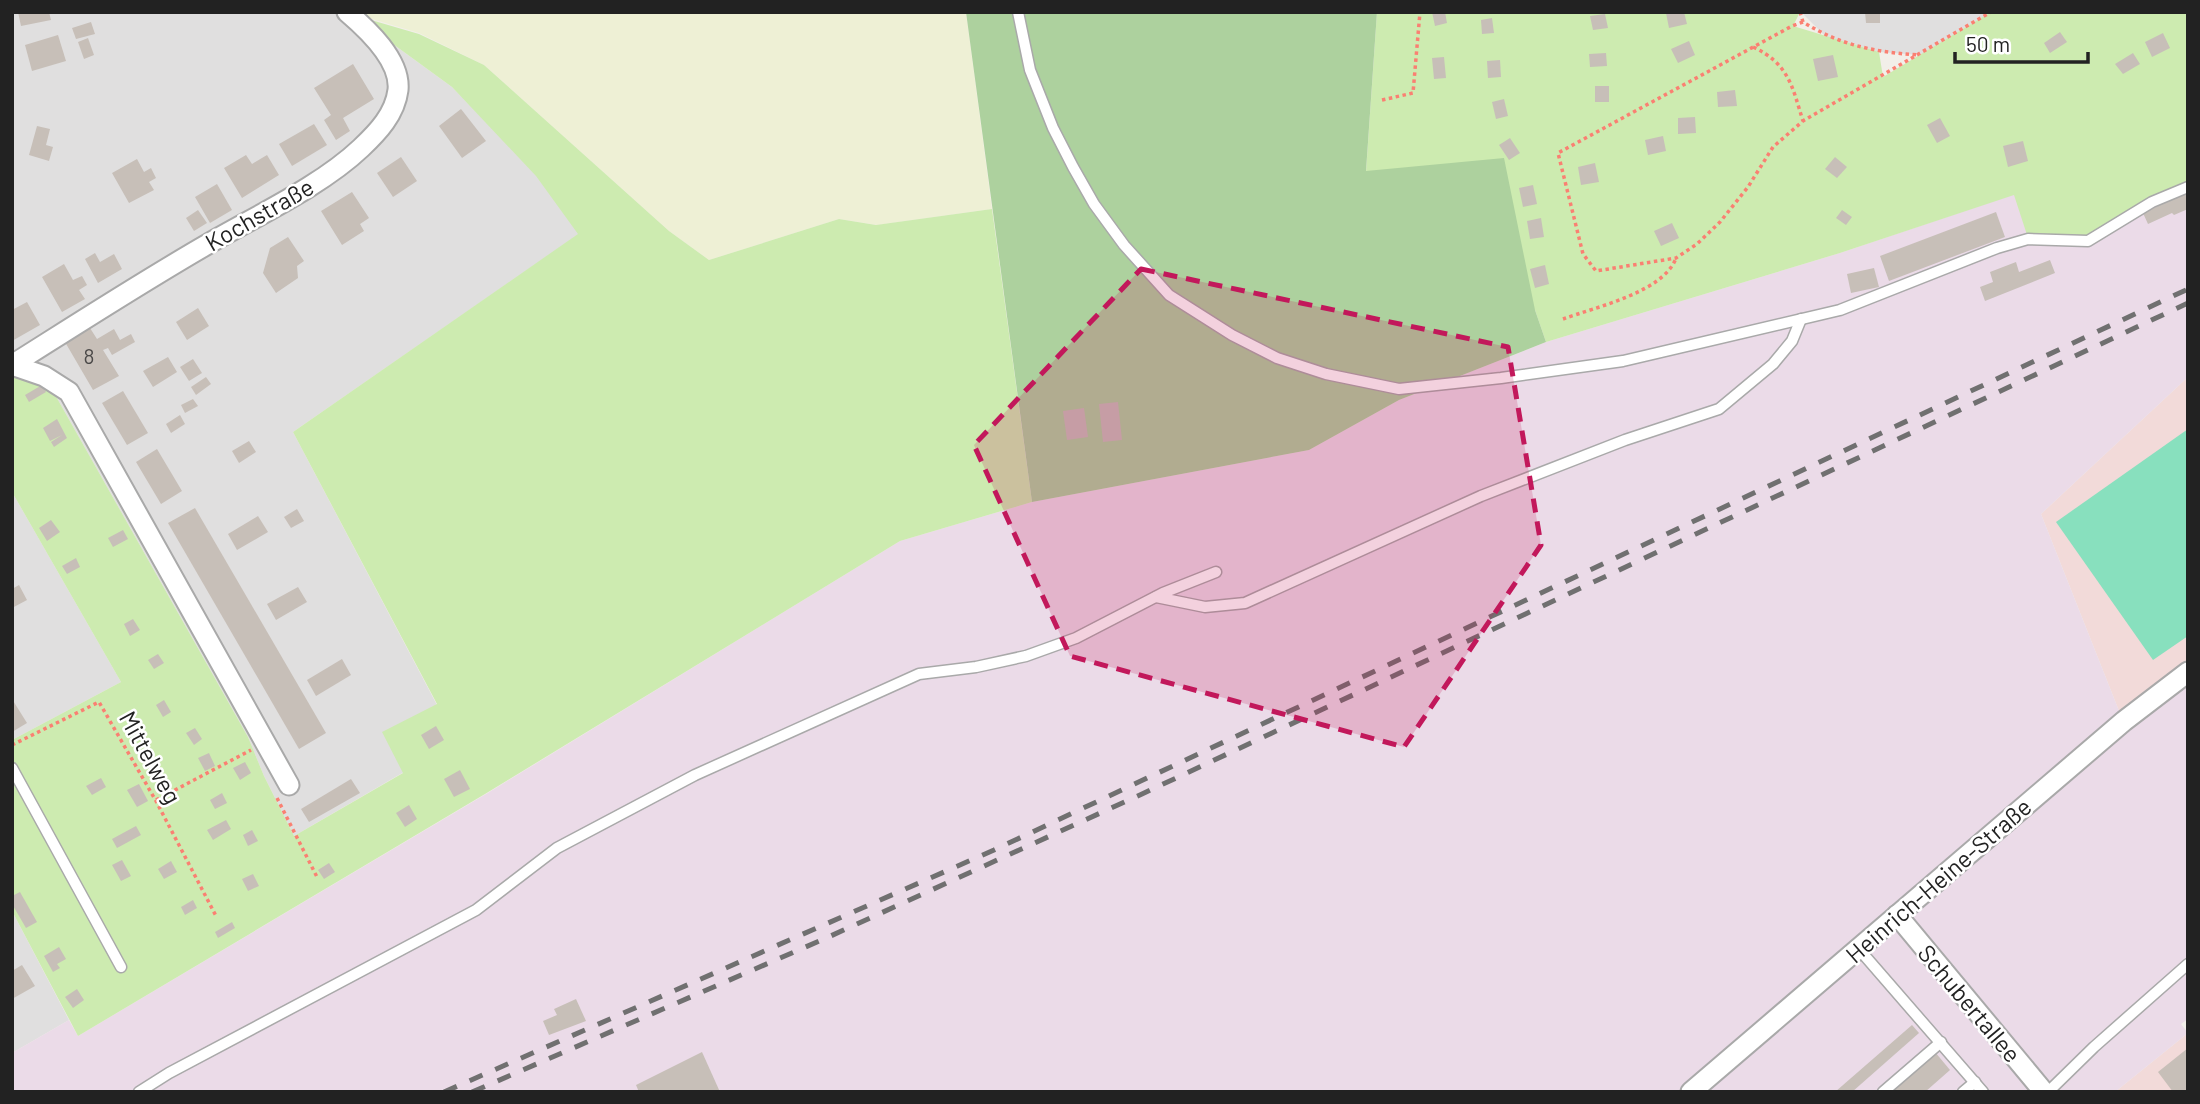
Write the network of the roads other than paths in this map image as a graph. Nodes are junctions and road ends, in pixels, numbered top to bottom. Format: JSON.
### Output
{"nodes":[{"id":1,"x":347,"y":12,"type":"edge"},
{"id":2,"x":1018,"y":12,"type":"edge"},
{"id":3,"x":2188,"y":187,"type":"edge"},
{"id":4,"x":1801,"y":319,"type":"junction"},
{"id":5,"x":12,"y":365,"type":"edge"},
{"id":6,"x":1216,"y":572,"type":"dead end"},
{"id":7,"x":1155,"y":597,"type":"junction"},
{"id":8,"x":2188,"y":672,"type":"edge"},
{"id":9,"x":12,"y":768,"type":"edge"},
{"id":10,"x":282,"y":789,"type":"road end"},
{"id":11,"x":1897,"y":915,"type":"junction"},
{"id":12,"x":1858,"y":948,"type":"junction"},
{"id":13,"x":2188,"y":964,"type":"edge"},
{"id":14,"x":121,"y":967,"type":"dead end"},
{"id":15,"x":1941,"y":1042,"type":"junction"},
{"id":16,"x":1975,"y":1082,"type":"junction"},
{"id":17,"x":139,"y":1092,"type":"edge"},
{"id":18,"x":1692,"y":1092,"type":"edge"},
{"id":19,"x":1883,"y":1092,"type":"edge"},
{"id":20,"x":1963,"y":1092,"type":"edge"},
{"id":21,"x":1983,"y":1092,"type":"edge"},
{"id":22,"x":2046,"y":1092,"type":"edge"}],
"edges":[{"from":1,"to":5,"type":"street","name":"Kochstraße"},
{"from":2,"to":4,"type":"lane"},
{"from":3,"to":4,"type":"lane"},
{"from":4,"to":7,"type":"lane"},
{"from":5,"to":10,"type":"street","name":"Kochstraße"},
{"from":6,"to":7,"type":"lane"},
{"from":7,"to":17,"type":"lane"},
{"from":8,"to":11,"type":"street","name":"Heinrich-Heine-Straße"},
{"from":9,"to":14,"type":"lane"},
{"from":11,"to":12,"type":"street","name":"Heinrich-Heine-Straße"},
{"from":11,"to":22,"type":"street","name":"Schubertallee"},
{"from":12,"to":15,"type":"lane"},
{"from":12,"to":18,"type":"street","name":"Heinrich-Heine-Straße"},
{"from":13,"to":22,"type":"lane"},
{"from":15,"to":16,"type":"lane"},
{"from":15,"to":19,"type":"lane"},
{"from":16,"to":20,"type":"lane"},
{"from":16,"to":21,"type":"lane"}]}
